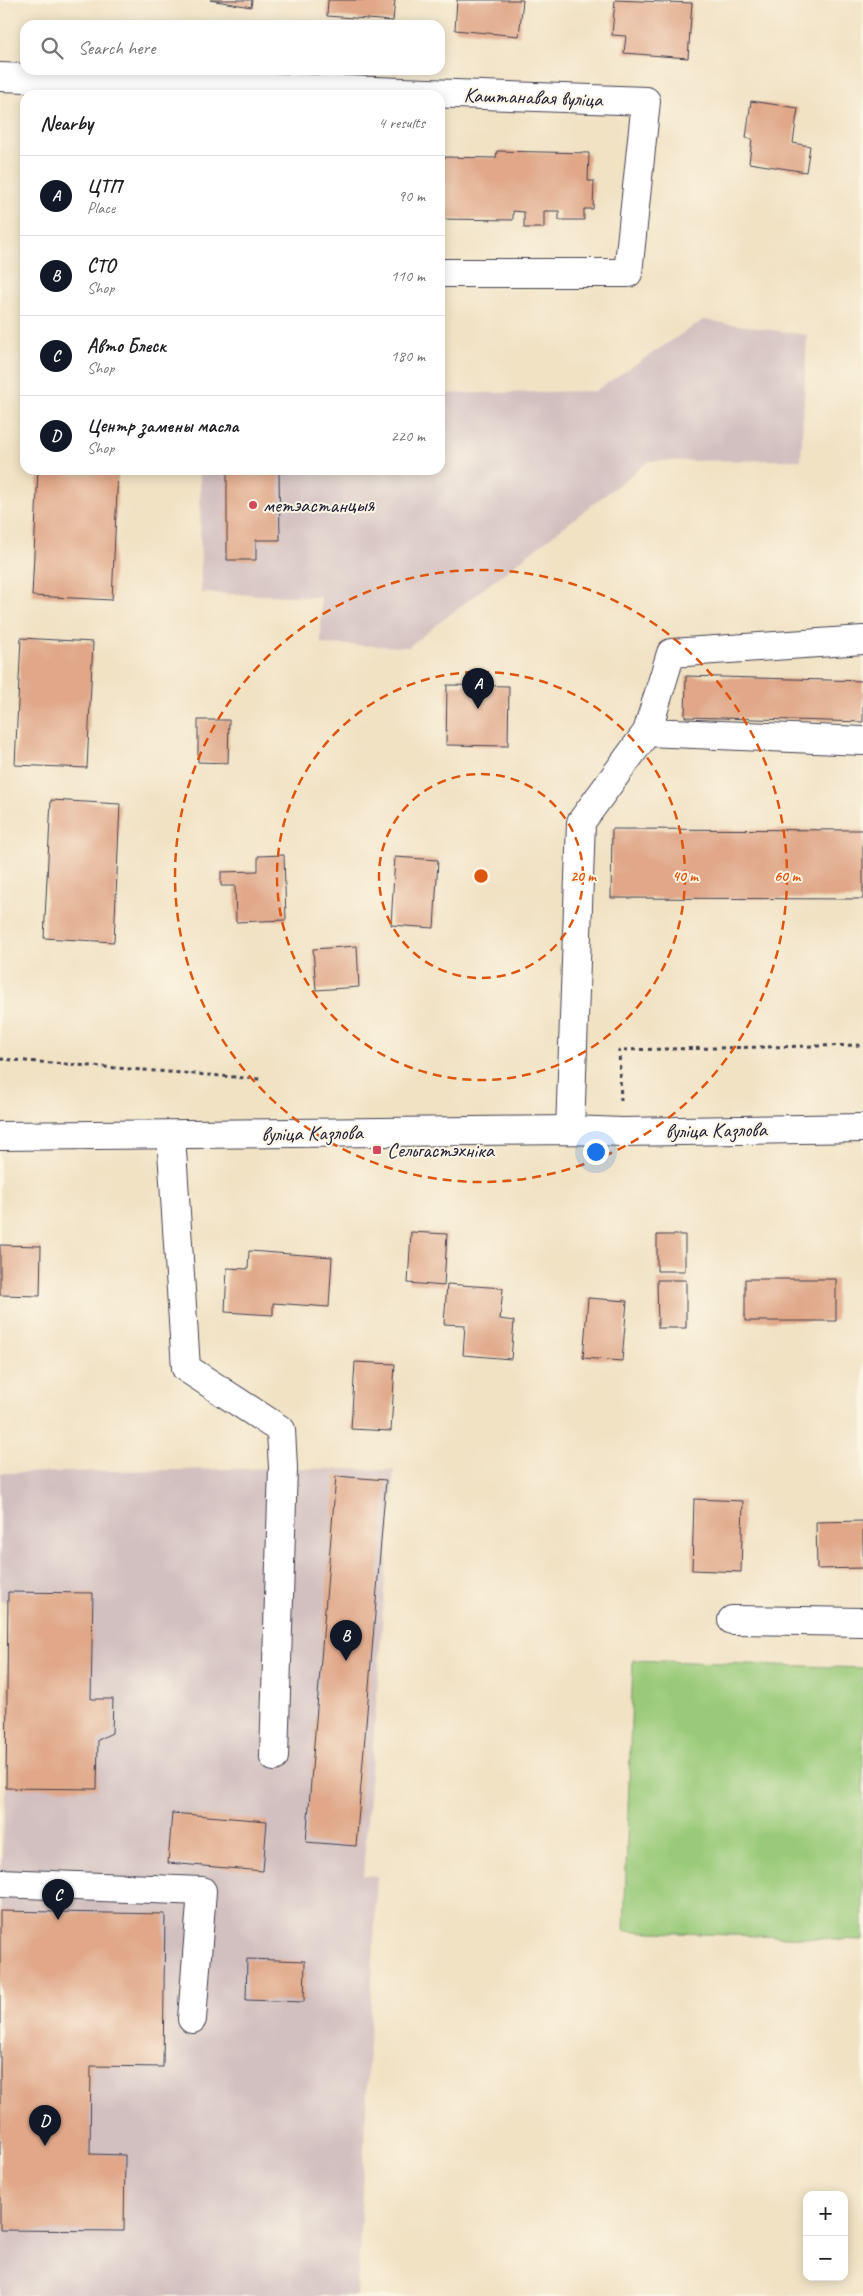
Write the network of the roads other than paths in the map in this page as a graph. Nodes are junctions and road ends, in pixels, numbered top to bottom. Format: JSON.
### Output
{"nodes":[{"id":1,"x":0,"y":77,"type":"edge"},
{"id":2,"x":180,"y":89,"type":"edge"},
{"id":3,"x":219,"y":90,"type":"edge"},
{"id":4,"x":445,"y":96,"type":"edge"},
{"id":5,"x":445,"y":273,"type":"edge"},
{"id":6,"x":863,"y":640,"type":"edge"},
{"id":7,"x":647,"y":732,"type":"junction"},
{"id":8,"x":863,"y":741,"type":"edge"},
{"id":9,"x":863,"y":1128,"type":"edge"},
{"id":10,"x":570,"y":1130,"type":"junction"},
{"id":11,"x":171,"y":1135,"type":"junction"},
{"id":12,"x":0,"y":1136,"type":"edge"},
{"id":13,"x":732,"y":1620,"type":"dead end"},
{"id":14,"x":863,"y":1622,"type":"edge"},
{"id":15,"x":274,"y":1757,"type":"dead end"},
{"id":16,"x":0,"y":1883,"type":"edge"},
{"id":17,"x":192,"y":2019,"type":"dead end"}],
"edges":[{"from":1,"to":2,"type":"main road","name":"Каштанавая вуліца"},
{"from":2,"to":3,"type":"main road","name":"Каштанавая вуліца"},
{"from":4,"to":5,"type":"main road","name":"Каштанавая вуліца"},
{"from":6,"to":7,"type":"main road"},
{"from":7,"to":8,"type":"main road"},
{"from":7,"to":10,"type":"main road"},
{"from":9,"to":10,"type":"main road","name":"вуліца Казлова"},
{"from":10,"to":11,"type":"main road","name":"вуліца Казлова"},
{"from":11,"to":12,"type":"main road","name":"вуліца Казлова"},
{"from":11,"to":15,"type":"main road"},
{"from":13,"to":14,"type":"main road"},
{"from":16,"to":17,"type":"main road"}]}
